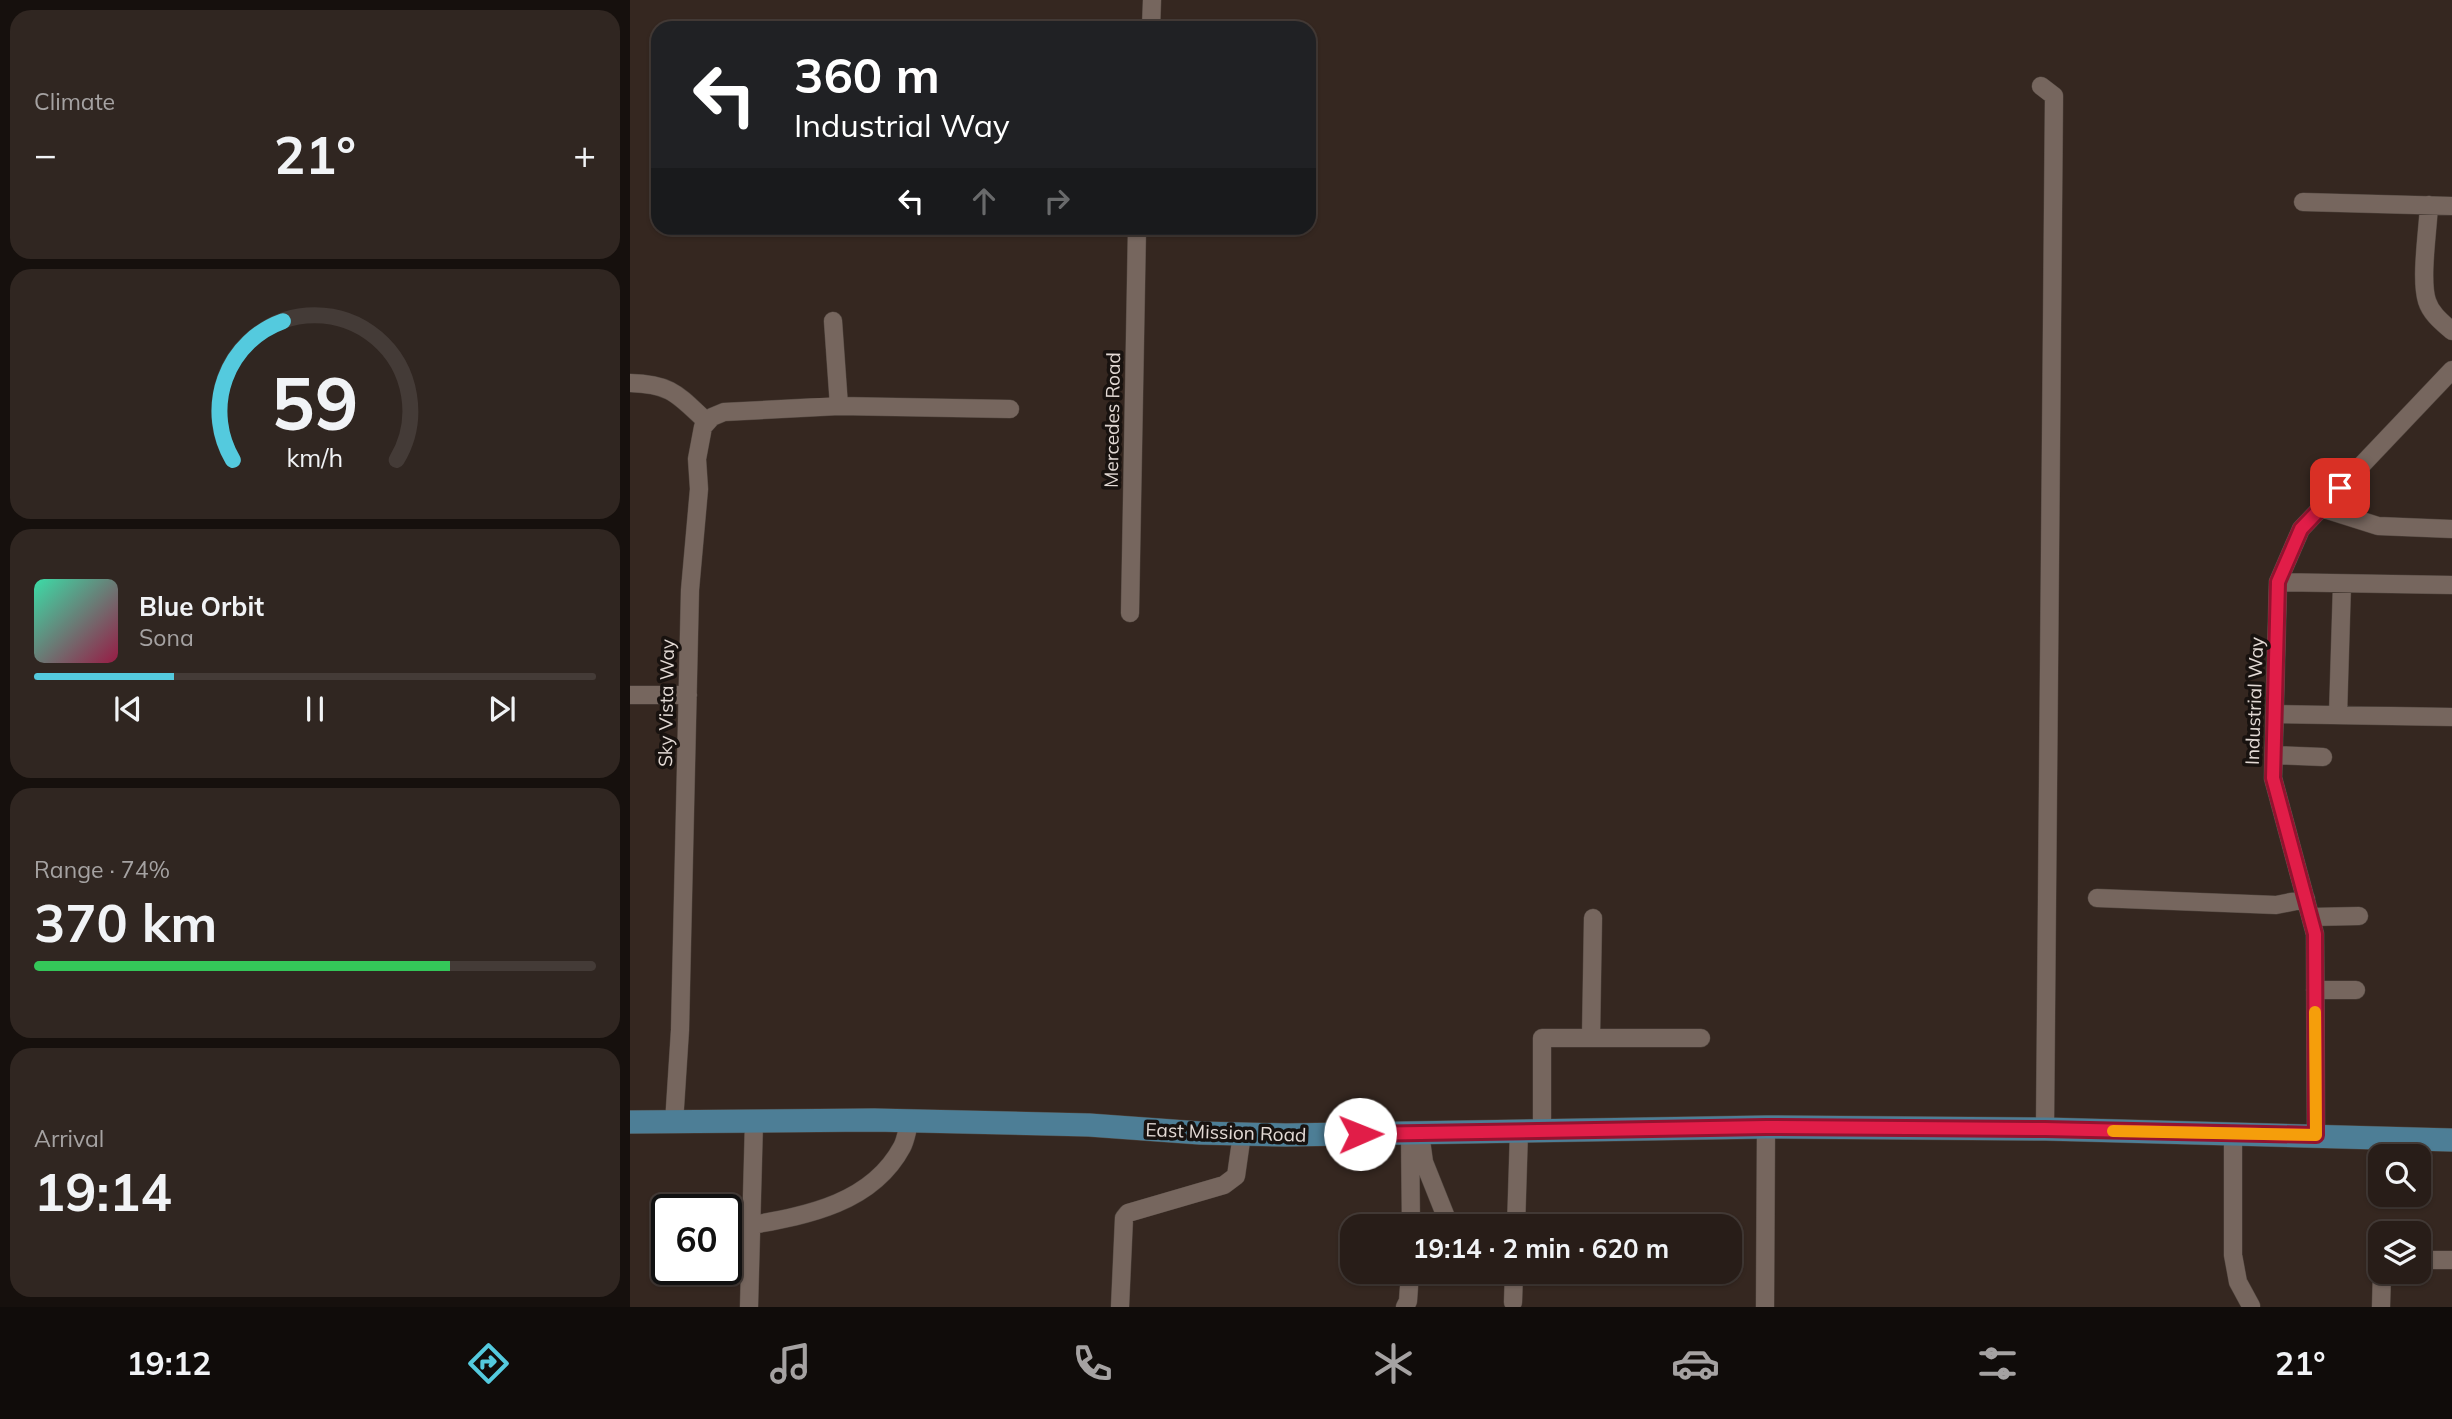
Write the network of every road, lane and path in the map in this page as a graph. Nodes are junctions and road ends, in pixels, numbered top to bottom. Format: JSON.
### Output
{"nodes":[{"id":1,"x":1152,"y":0,"type":"edge"},
{"id":2,"x":1151,"y":21,"type":"edge"},
{"id":3,"x":2041,"y":86,"type":"dead end"},
{"id":4,"x":2304,"y":202,"type":"dead end"},
{"id":5,"x":2430,"y":205,"type":"junction"},
{"id":6,"x":2452,"y":206,"type":"edge"},
{"id":7,"x":1136,"y":235,"type":"edge"},
{"id":8,"x":833,"y":321,"type":"dead end"},
{"id":9,"x":2452,"y":331,"type":"edge"},
{"id":10,"x":2452,"y":370,"type":"edge"},
{"id":11,"x":630,"y":383,"type":"edge"},
{"id":12,"x":839,"y":406,"type":"junction"},
{"id":13,"x":1010,"y":409,"type":"dead end"},
{"id":14,"x":707,"y":422,"type":"junction"},
{"id":15,"x":2321,"y":508,"type":"junction"},
{"id":16,"x":2452,"y":529,"type":"edge"},
{"id":17,"x":2278,"y":582,"type":"junction"},
{"id":18,"x":2342,"y":584,"type":"junction"},
{"id":19,"x":2452,"y":585,"type":"edge"},
{"id":20,"x":1130,"y":613,"type":"dead end"},
{"id":21,"x":630,"y":695,"type":"edge"},
{"id":22,"x":688,"y":695,"type":"junction"},
{"id":23,"x":2275,"y":714,"type":"junction"},
{"id":24,"x":2338,"y":715,"type":"junction"},
{"id":25,"x":2452,"y":718,"type":"edge"},
{"id":26,"x":2274,"y":755,"type":"junction"},
{"id":27,"x":2323,"y":757,"type":"dead end"},
{"id":28,"x":2097,"y":898,"type":"dead end"},
{"id":29,"x":2306,"y":899,"type":"junction"},
{"id":30,"x":2359,"y":916,"type":"dead end"},
{"id":31,"x":2311,"y":917,"type":"junction"},
{"id":32,"x":1593,"y":918,"type":"dead end"},
{"id":33,"x":2315,"y":990,"type":"junction"},
{"id":34,"x":2356,"y":990,"type":"dead end"},
{"id":35,"x":1591,"y":1038,"type":"junction"},
{"id":36,"x":1701,"y":1038,"type":"dead end"},
{"id":37,"x":910,"y":1121,"type":"junction"},
{"id":38,"x":630,"y":1122,"type":"edge"},
{"id":39,"x":754,"y":1122,"type":"junction"},
{"id":40,"x":674,"y":1123,"type":"junction"},
{"id":41,"x":1766,"y":1127,"type":"junction"},
{"id":42,"x":2045,"y":1129,"type":"junction"},
{"id":43,"x":1519,"y":1131,"type":"junction"},
{"id":44,"x":1542,"y":1131,"type":"junction"},
{"id":45,"x":1415,"y":1133,"type":"junction"},
{"id":46,"x":2233,"y":1133,"type":"junction"},
{"id":47,"x":1242,"y":1134,"type":"junction"},
{"id":48,"x":2316,"y":1135,"type":"junction"},
{"id":49,"x":2452,"y":1140,"type":"edge"},
{"id":50,"x":1412,"y":1214,"type":"edge"},
{"id":51,"x":1445,"y":1214,"type":"edge"},
{"id":52,"x":1517,"y":1214,"type":"edge"},
{"id":53,"x":751,"y":1225,"type":"junction"},
{"id":54,"x":2431,"y":1259,"type":"edge"},
{"id":55,"x":2452,"y":1260,"type":"edge"},
{"id":56,"x":1409,"y":1284,"type":"edge"},
{"id":57,"x":1514,"y":1284,"type":"edge"},
{"id":58,"x":2382,"y":1284,"type":"edge"},
{"id":59,"x":1513,"y":1302,"type":"dead end"},
{"id":60,"x":2250,"y":1306,"type":"edge"},
{"id":61,"x":749,"y":1307,"type":"edge"},
{"id":62,"x":1120,"y":1307,"type":"edge"},
{"id":63,"x":1405,"y":1307,"type":"edge"},
{"id":64,"x":1765,"y":1307,"type":"edge"},
{"id":65,"x":2381,"y":1307,"type":"edge"}],
"edges":[{"from":1,"to":2,"type":"street"},
{"from":3,"to":42,"type":"street"},
{"from":4,"to":5,"type":"street"},
{"from":5,"to":6,"type":"street"},
{"from":5,"to":9,"type":"street"},
{"from":7,"to":20,"type":"street","name":"Mercedes Road"},
{"from":8,"to":12,"type":"street"},
{"from":10,"to":15,"type":"street","name":"Industrial Way"},
{"from":11,"to":14,"type":"street"},
{"from":12,"to":13,"type":"street"},
{"from":12,"to":14,"type":"street"},
{"from":14,"to":22,"type":"street","name":"Sky Vista Way"},
{"from":15,"to":16,"type":"street"},
{"from":15,"to":17,"type":"street","name":"Industrial Way"},
{"from":17,"to":18,"type":"street"},
{"from":17,"to":23,"type":"street","name":"Industrial Way"},
{"from":18,"to":19,"type":"street"},
{"from":18,"to":24,"type":"street"},
{"from":21,"to":22,"type":"street"},
{"from":22,"to":40,"type":"street","name":"Sky Vista Way"},
{"from":23,"to":24,"type":"street"},
{"from":23,"to":26,"type":"street","name":"Industrial Way"},
{"from":24,"to":25,"type":"street"},
{"from":26,"to":27,"type":"street"},
{"from":26,"to":29,"type":"street","name":"Industrial Way"},
{"from":28,"to":29,"type":"street"},
{"from":29,"to":31,"type":"street","name":"Industrial Way"},
{"from":30,"to":31,"type":"street"},
{"from":31,"to":33,"type":"street","name":"Industrial Way"},
{"from":32,"to":35,"type":"street"},
{"from":33,"to":34,"type":"street"},
{"from":33,"to":48,"type":"street","name":"Industrial Way"},
{"from":35,"to":36,"type":"street"},
{"from":35,"to":44,"type":"street"},
{"from":37,"to":39,"type":"main road","name":"East Mission Road"},
{"from":37,"to":47,"type":"main road","name":"East Mission Road"},
{"from":37,"to":53,"type":"street"},
{"from":38,"to":40,"type":"main road","name":"East Mission Road"},
{"from":39,"to":40,"type":"main road","name":"East Mission Road"},
{"from":39,"to":53,"type":"street"},
{"from":41,"to":42,"type":"main road","name":"East Mission Road"},
{"from":41,"to":44,"type":"main road","name":"East Mission Road"},
{"from":41,"to":64,"type":"street"},
{"from":42,"to":46,"type":"main road","name":"East Mission Road"},
{"from":43,"to":44,"type":"main road","name":"East Mission Road"},
{"from":43,"to":45,"type":"main road","name":"East Mission Road"},
{"from":43,"to":52,"type":"street"},
{"from":45,"to":47,"type":"main road","name":"East Mission Road"},
{"from":45,"to":50,"type":"street"},
{"from":45,"to":51,"type":"street"},
{"from":46,"to":48,"type":"main road","name":"East Mission Road"},
{"from":46,"to":60,"type":"street"},
{"from":47,"to":62,"type":"street"},
{"from":48,"to":49,"type":"main road","name":"East Mission Road"},
{"from":53,"to":61,"type":"street"},
{"from":54,"to":55,"type":"street"},
{"from":56,"to":63,"type":"street"},
{"from":57,"to":59,"type":"street"},
{"from":58,"to":65,"type":"street"}]}
